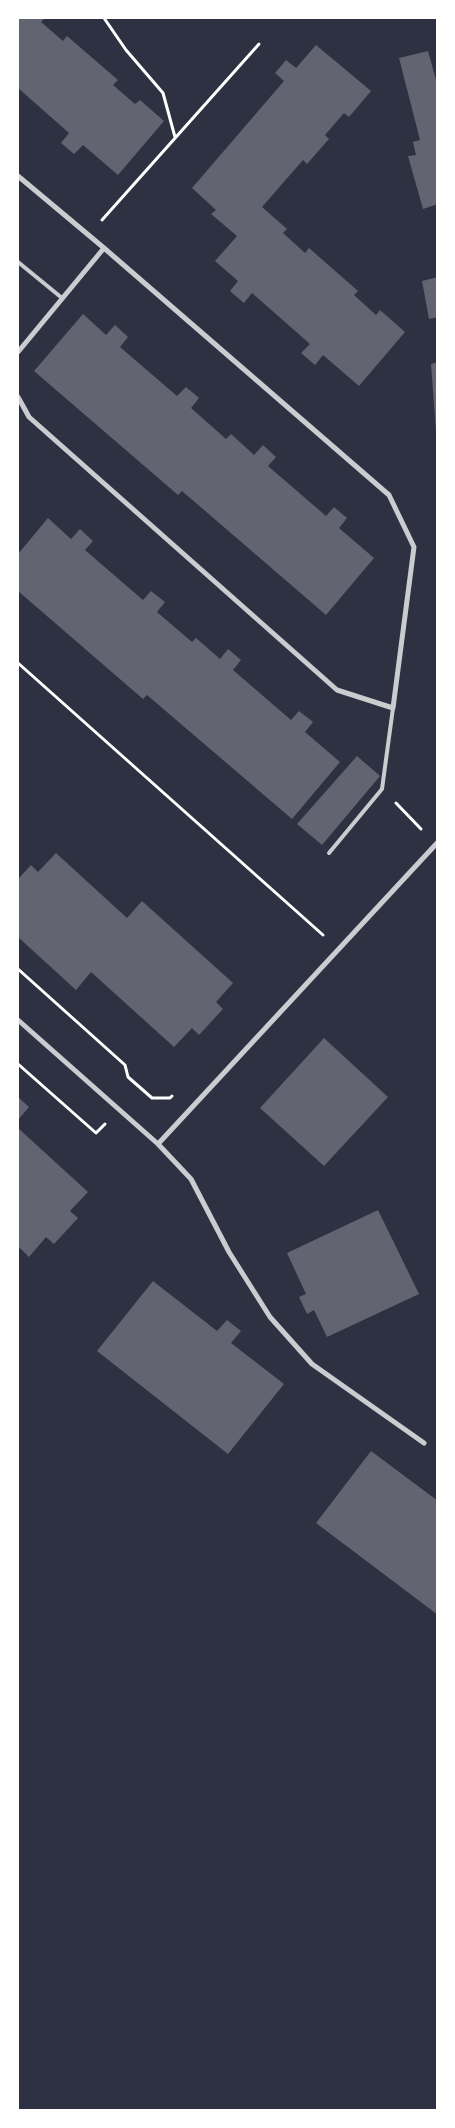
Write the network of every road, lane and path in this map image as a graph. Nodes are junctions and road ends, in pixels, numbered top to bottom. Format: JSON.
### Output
{"nodes":[{"id":1,"x":104,"y":18,"type":"edge"},
{"id":2,"x":259,"y":44,"type":"dead end"},
{"id":3,"x":176,"y":138,"type":"junction"},
{"id":4,"x":18,"y":176,"type":"edge"},
{"id":5,"x":89,"y":235,"type":"junction"},
{"id":6,"x":104,"y":248,"type":"junction"},
{"id":7,"x":18,"y":262,"type":"edge"},
{"id":8,"x":62,"y":298,"type":"junction"},
{"id":9,"x":18,"y":352,"type":"edge"},
{"id":10,"x":18,"y":397,"type":"edge"},
{"id":11,"x":18,"y":663,"type":"edge"},
{"id":12,"x":393,"y":708,"type":"junction"},
{"id":13,"x":382,"y":789,"type":"junction"},
{"id":14,"x":436,"y":843,"type":"edge"},
{"id":15,"x":329,"y":854,"type":"dead end"},
{"id":16,"x":321,"y":934,"type":"junction"},
{"id":17,"x":315,"y":941,"type":"dead end"},
{"id":18,"x":338,"y":949,"type":"junction"},
{"id":19,"x":18,"y":969,"type":"edge"},
{"id":20,"x":18,"y":1020,"type":"edge"},
{"id":21,"x":176,"y":1090,"type":"dead end"},
{"id":22,"x":158,"y":1144,"type":"junction"},
{"id":23,"x":424,"y":1443,"type":"dead end"}],
"edges":[{"from":1,"to":3,"type":"path"},
{"from":2,"to":3,"type":"path"},
{"from":3,"to":5,"type":"path"},
{"from":4,"to":5,"type":"street"},
{"from":5,"to":6,"type":"street"},
{"from":6,"to":8,"type":"street"},
{"from":6,"to":12,"type":"street"},
{"from":7,"to":8,"type":"lane"},
{"from":8,"to":9,"type":"street"},
{"from":10,"to":12,"type":"street"},
{"from":11,"to":16,"type":"path"},
{"from":12,"to":13,"type":"lane"},
{"from":13,"to":14,"type":"path"},
{"from":13,"to":15,"type":"lane"},
{"from":14,"to":18,"type":"street"},
{"from":16,"to":17,"type":"path"},
{"from":16,"to":18,"type":"path"},
{"from":18,"to":22,"type":"street"},
{"from":19,"to":21,"type":"path"},
{"from":20,"to":22,"type":"street"},
{"from":22,"to":23,"type":"street"}]}
